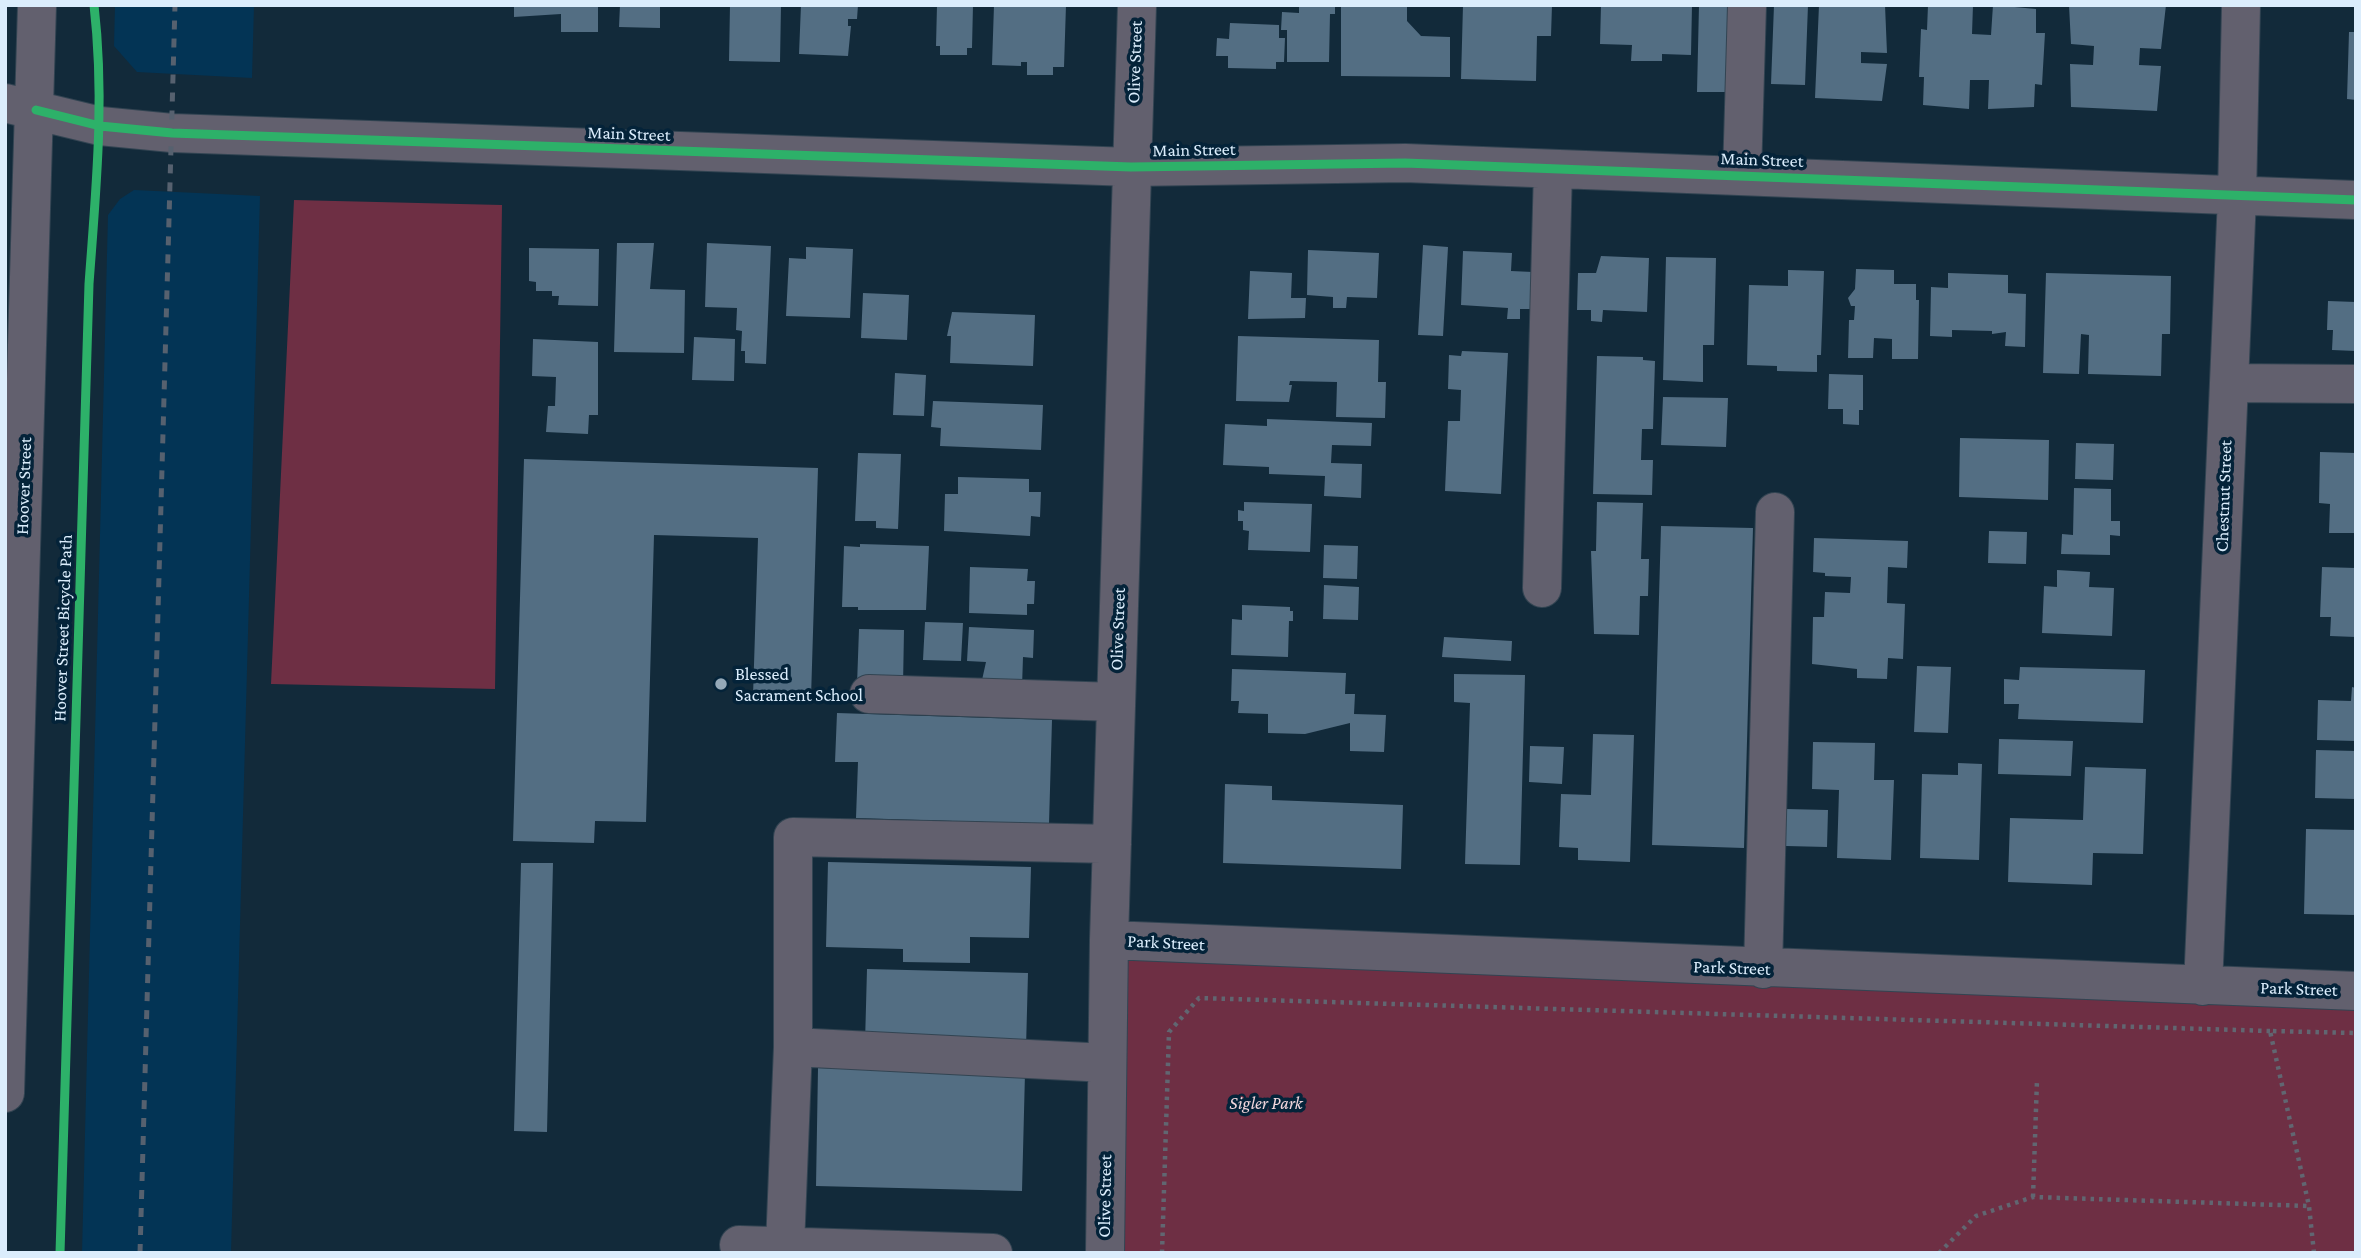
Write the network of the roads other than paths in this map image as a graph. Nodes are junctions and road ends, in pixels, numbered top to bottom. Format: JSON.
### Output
{"nodes":[{"id":1,"x":37,"y":5,"type":"edge"},
{"id":2,"x":1137,"y":5,"type":"edge"},
{"id":3,"x":1747,"y":5,"type":"edge"},
{"id":4,"x":2241,"y":5,"type":"edge"},
{"id":5,"x":20,"y":107,"type":"edge"},
{"id":6,"x":1131,"y":167,"type":"junction"},
{"id":7,"x":1553,"y":169,"type":"junction"},
{"id":8,"x":1742,"y":175,"type":"junction"},
{"id":9,"x":2237,"y":197,"type":"junction"},
{"id":10,"x":2356,"y":200,"type":"edge"},
{"id":11,"x":2229,"y":383,"type":"junction"},
{"id":12,"x":2356,"y":384,"type":"edge"},
{"id":13,"x":1775,"y":512,"type":"dead end"},
{"id":14,"x":1542,"y":588,"type":"dead end"},
{"id":15,"x":869,"y":694,"type":"dead end"},
{"id":16,"x":1116,"y":702,"type":"junction"},
{"id":17,"x":11,"y":737,"type":"edge"},
{"id":18,"x":1112,"y":844,"type":"junction"},
{"id":19,"x":1109,"y":940,"type":"junction"},
{"id":20,"x":1763,"y":969,"type":"junction"},
{"id":21,"x":2203,"y":986,"type":"junction"},
{"id":22,"x":2356,"y":991,"type":"edge"},
{"id":23,"x":793,"y":1047,"type":"junction"},
{"id":24,"x":1107,"y":1063,"type":"junction"},
{"id":25,"x":5,"y":1093,"type":"edge"},
{"id":26,"x":739,"y":1245,"type":"dead end"},
{"id":27,"x":785,"y":1247,"type":"junction"},
{"id":28,"x":993,"y":1253,"type":"edge"},
{"id":29,"x":1105,"y":1253,"type":"edge"}],
"edges":[{"from":1,"to":5,"type":"street","name":"Hoover Street"},
{"from":2,"to":6,"type":"street","name":"Olive Street"},
{"from":3,"to":8,"type":"street"},
{"from":4,"to":9,"type":"street","name":"Chestnut Street"},
{"from":5,"to":6,"type":"street","name":"Main Street"},
{"from":5,"to":17,"type":"street","name":"Hoover Street"},
{"from":6,"to":7,"type":"street","name":"Main Street"},
{"from":6,"to":16,"type":"street","name":"Olive Street"},
{"from":7,"to":8,"type":"street","name":"Main Street"},
{"from":7,"to":14,"type":"street"},
{"from":8,"to":9,"type":"street","name":"Main Street"},
{"from":9,"to":10,"type":"street","name":"Main Street"},
{"from":9,"to":11,"type":"street","name":"Chestnut Street"},
{"from":11,"to":12,"type":"street"},
{"from":11,"to":21,"type":"street","name":"Chestnut Street"},
{"from":13,"to":20,"type":"street"},
{"from":15,"to":16,"type":"street"},
{"from":16,"to":18,"type":"street","name":"Olive Street"},
{"from":17,"to":25,"type":"street","name":"Hoover Street"},
{"from":18,"to":19,"type":"street","name":"Olive Street"},
{"from":18,"to":23,"type":"street"},
{"from":19,"to":20,"type":"street","name":"Park Street"},
{"from":19,"to":24,"type":"street","name":"Olive Street"},
{"from":20,"to":21,"type":"street","name":"Park Street"},
{"from":21,"to":22,"type":"street","name":"Park Street"},
{"from":23,"to":24,"type":"street"},
{"from":23,"to":27,"type":"street"},
{"from":24,"to":29,"type":"street","name":"Olive Street"},
{"from":26,"to":27,"type":"street"},
{"from":27,"to":28,"type":"street"}]}
